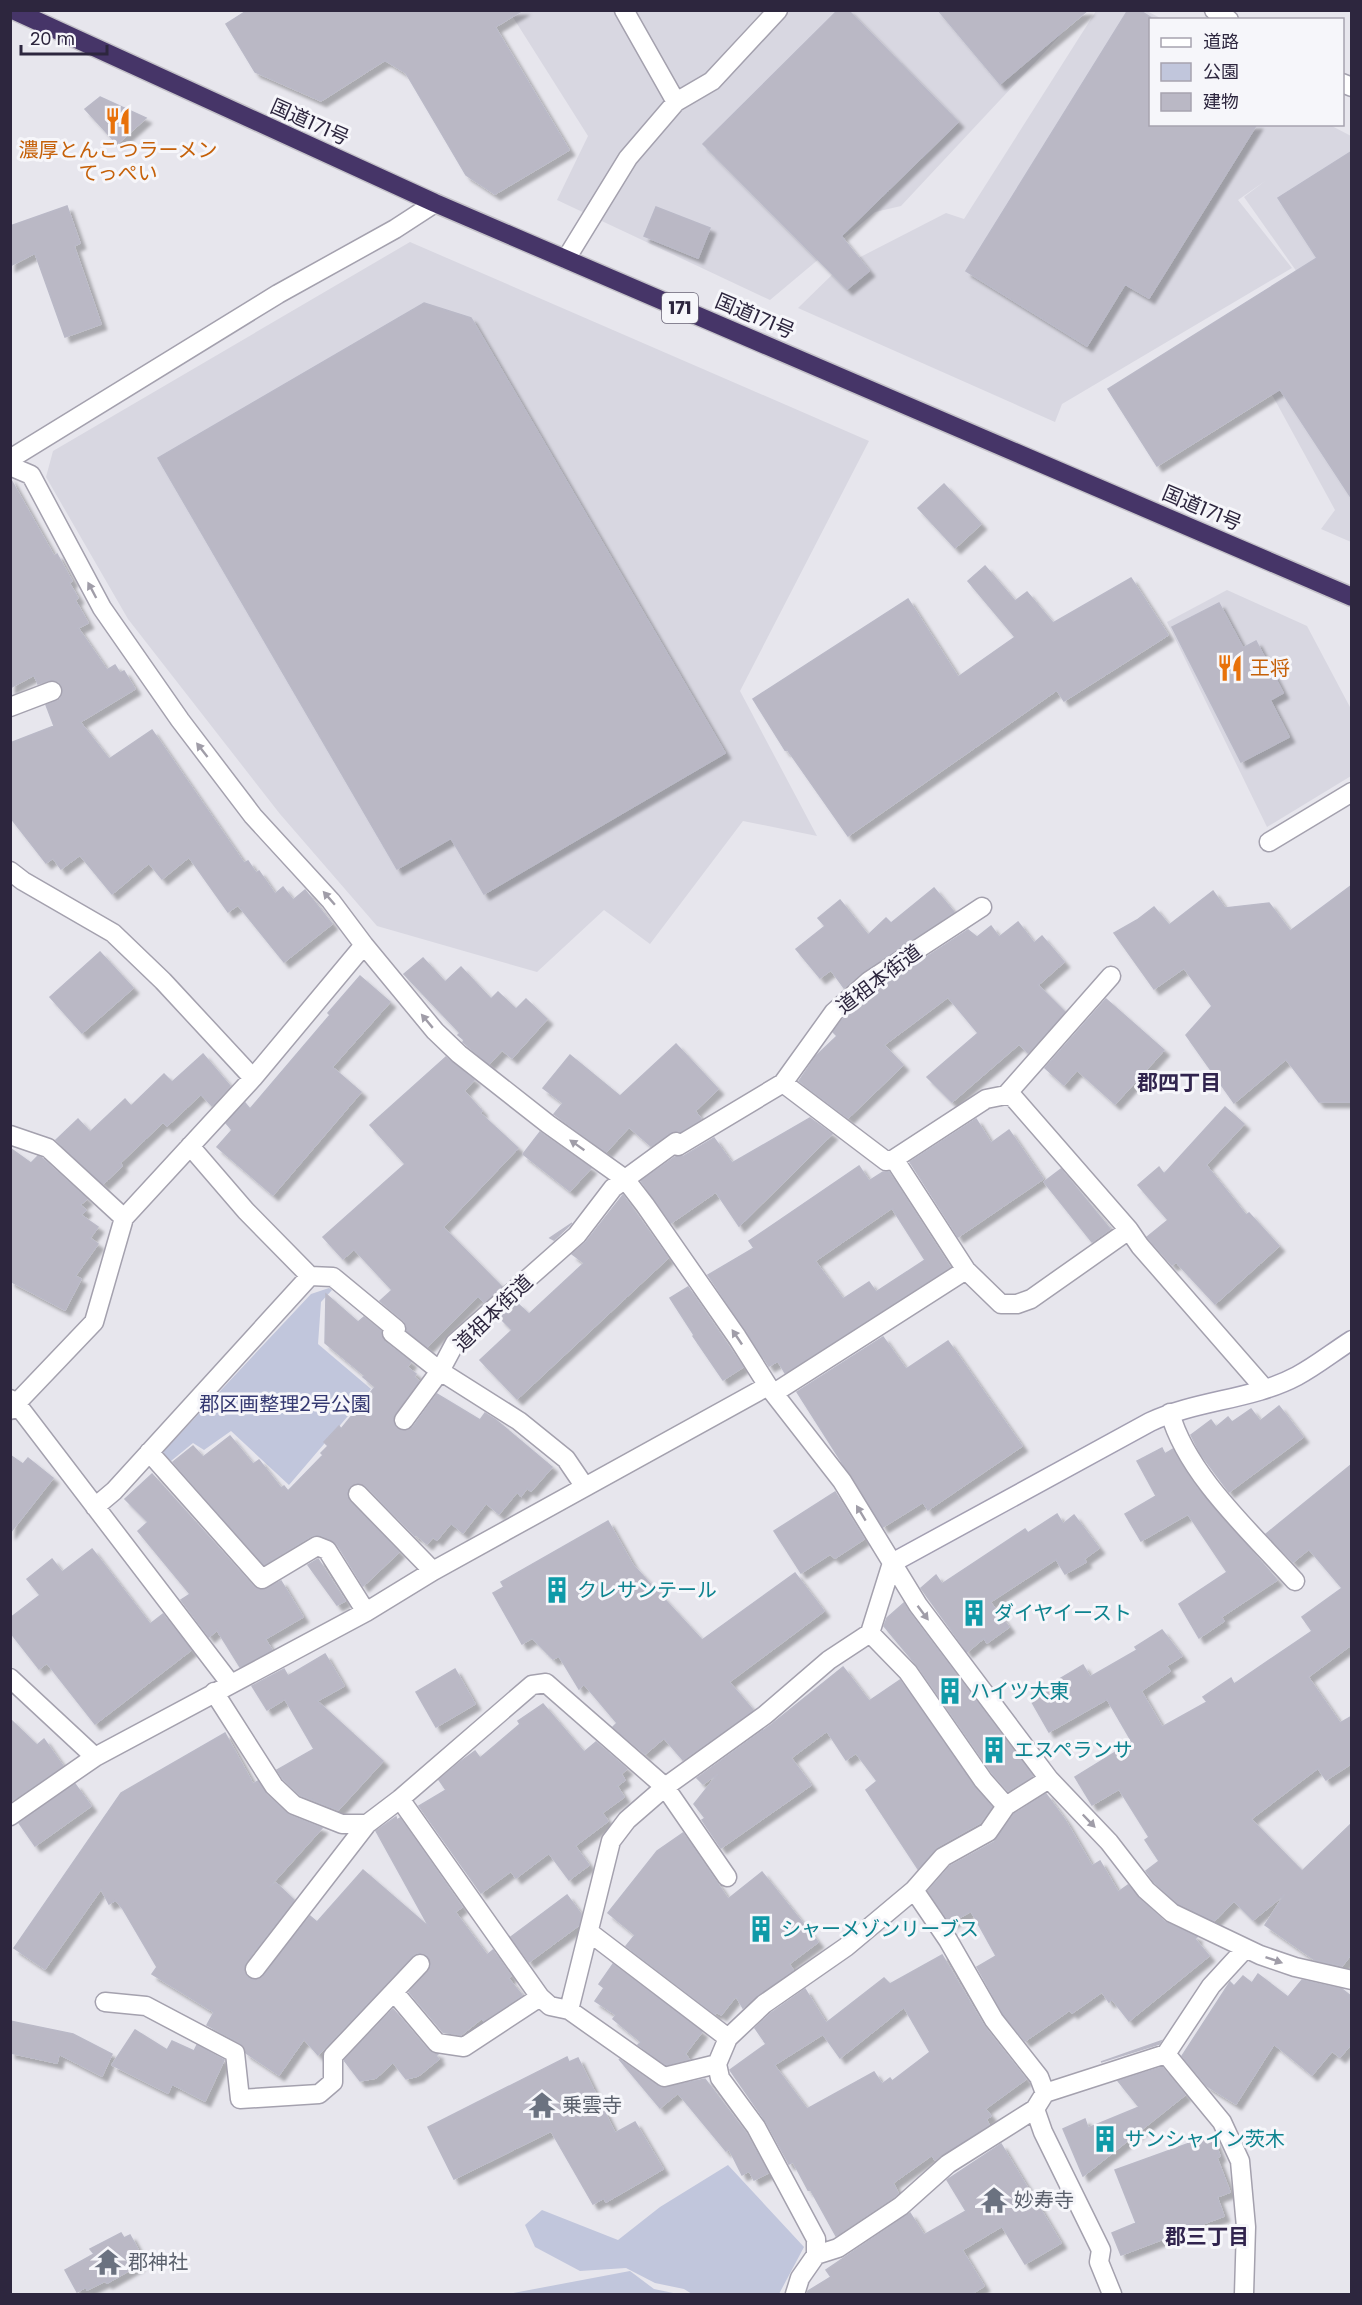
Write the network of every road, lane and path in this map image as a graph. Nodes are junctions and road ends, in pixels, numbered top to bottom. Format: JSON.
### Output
{"nodes":[{"id":1,"x":13,"y":10,"type":"edge"},
{"id":2,"x":624,"y":10,"type":"edge"},
{"id":3,"x":778,"y":10,"type":"edge"},
{"id":4,"x":676,"y":102,"type":"junction"},
{"id":5,"x":435,"y":203,"type":"junction"},
{"id":6,"x":566,"y":259,"type":"junction"},
{"id":7,"x":10,"y":459,"type":"edge"},
{"id":8,"x":10,"y":466,"type":"edge"},
{"id":9,"x":1352,"y":597,"type":"edge"},
{"id":10,"x":52,"y":692,"type":"dead end"},
{"id":11,"x":10,"y":707,"type":"edge"},
{"id":12,"x":1352,"y":792,"type":"edge"},
{"id":13,"x":1269,"y":843,"type":"dead end"},
{"id":14,"x":15,"y":881,"type":"edge"},
{"id":15,"x":982,"y":907,"type":"dead end"},
{"id":16,"x":364,"y":945,"type":"junction"},
{"id":17,"x":1112,"y":976,"type":"dead end"},
{"id":18,"x":253,"y":1078,"type":"junction"},
{"id":19,"x":783,"y":1083,"type":"junction"},
{"id":20,"x":1006,"y":1095,"type":"junction"},
{"id":21,"x":10,"y":1135,"type":"edge"},
{"id":22,"x":190,"y":1146,"type":"junction"},
{"id":23,"x":894,"y":1159,"type":"junction"},
{"id":24,"x":625,"y":1179,"type":"junction"},
{"id":25,"x":124,"y":1218,"type":"junction"},
{"id":26,"x":1129,"y":1230,"type":"junction"},
{"id":27,"x":966,"y":1270,"type":"junction"},
{"id":28,"x":309,"y":1276,"type":"junction"},
{"id":29,"x":1352,"y":1340,"type":"edge"},
{"id":30,"x":440,"y":1371,"type":"junction"},
{"id":31,"x":1264,"y":1388,"type":"junction"},
{"id":32,"x":771,"y":1389,"type":"junction"},
{"id":33,"x":12,"y":1404,"type":"edge"},
{"id":34,"x":1170,"y":1413,"type":"junction"},
{"id":35,"x":404,"y":1420,"type":"dead end"},
{"id":36,"x":149,"y":1452,"type":"junction"},
{"id":37,"x":585,"y":1487,"type":"junction"},
{"id":38,"x":358,"y":1494,"type":"dead end"},
{"id":39,"x":95,"y":1507,"type":"junction"},
{"id":40,"x":892,"y":1563,"type":"junction"},
{"id":41,"x":433,"y":1571,"type":"junction"},
{"id":42,"x":1295,"y":1581,"type":"dead end"},
{"id":43,"x":366,"y":1612,"type":"junction"},
{"id":44,"x":870,"y":1633,"type":"junction"},
{"id":45,"x":10,"y":1678,"type":"edge"},
{"id":46,"x":222,"y":1688,"type":"junction"},
{"id":47,"x":94,"y":1757,"type":"junction"},
{"id":48,"x":1049,"y":1779,"type":"junction"},
{"id":49,"x":665,"y":1787,"type":"junction"},
{"id":50,"x":400,"y":1799,"type":"junction"},
{"id":51,"x":1006,"y":1806,"type":"junction"},
{"id":52,"x":10,"y":1816,"type":"edge"},
{"id":53,"x":367,"y":1824,"type":"junction"},
{"id":54,"x":728,"y":1877,"type":"dead end"},
{"id":55,"x":914,"y":1890,"type":"junction"},
{"id":56,"x":589,"y":1932,"type":"junction"},
{"id":57,"x":1245,"y":1949,"type":"junction"},
{"id":58,"x":420,"y":1964,"type":"dead end"},
{"id":59,"x":255,"y":1969,"type":"dead end"},
{"id":60,"x":1352,"y":1980,"type":"edge"},
{"id":61,"x":394,"y":1992,"type":"junction"},
{"id":62,"x":540,"y":1997,"type":"junction"},
{"id":63,"x":105,"y":2002,"type":"dead end"},
{"id":64,"x":569,"y":2010,"type":"junction"},
{"id":65,"x":728,"y":2038,"type":"junction"},
{"id":66,"x":1166,"y":2054,"type":"junction"},
{"id":67,"x":717,"y":2064,"type":"junction"},
{"id":68,"x":1046,"y":2093,"type":"junction"},
{"id":69,"x":1035,"y":2109,"type":"junction"},
{"id":70,"x":816,"y":2255,"type":"junction"},
{"id":71,"x":795,"y":2295,"type":"edge"},
{"id":72,"x":1112,"y":2295,"type":"edge"},
{"id":73,"x":1244,"y":2295,"type":"edge"}],
"edges":[{"from":1,"to":5,"type":"highway","name":"国道171号","number":"171"},
{"from":2,"to":4,"type":"street"},
{"from":3,"to":4,"type":"street"},
{"from":4,"to":6,"type":"street"},
{"from":5,"to":6,"type":"highway","name":"国道171号","number":"171"},
{"from":5,"to":7,"type":"street"},
{"from":6,"to":9,"type":"highway","name":"国道171号","number":"171"},
{"from":16,"to":8,"type":"street","one_way":true},
{"from":10,"to":11,"type":"street"},
{"from":12,"to":13,"type":"street"},
{"from":14,"to":18,"type":"street"},
{"from":15,"to":19,"type":"street","name":"道祖本街道"},
{"from":16,"to":18,"type":"street"},
{"from":24,"to":16,"type":"street","one_way":true},
{"from":17,"to":20,"type":"street"},
{"from":18,"to":22,"type":"street"},
{"from":19,"to":23,"type":"street"},
{"from":19,"to":24,"type":"street","name":"道祖本街道"},
{"from":20,"to":23,"type":"street"},
{"from":20,"to":26,"type":"street"},
{"from":21,"to":25,"type":"street"},
{"from":22,"to":25,"type":"street"},
{"from":22,"to":28,"type":"street"},
{"from":23,"to":27,"type":"street"},
{"from":24,"to":30,"type":"street","name":"道祖本街道"},
{"from":32,"to":24,"type":"street","one_way":true},
{"from":25,"to":33,"type":"street"},
{"from":26,"to":27,"type":"street"},
{"from":26,"to":31,"type":"street"},
{"from":27,"to":32,"type":"street"},
{"from":28,"to":30,"type":"street","name":"道祖本街道"},
{"from":28,"to":36,"type":"street"},
{"from":29,"to":31,"type":"street"},
{"from":30,"to":35,"type":"street"},
{"from":30,"to":37,"type":"street"},
{"from":31,"to":34,"type":"street"},
{"from":32,"to":37,"type":"street"},
{"from":40,"to":32,"type":"street","one_way":true},
{"from":33,"to":39,"type":"street"},
{"from":34,"to":40,"type":"street"},
{"from":34,"to":42,"type":"street"},
{"from":36,"to":39,"type":"street"},
{"from":36,"to":43,"type":"street"},
{"from":37,"to":41,"type":"street"},
{"from":38,"to":41,"type":"street"},
{"from":39,"to":46,"type":"street"},
{"from":40,"to":44,"type":"street"},
{"from":40,"to":48,"type":"street","one_way":true},
{"from":41,"to":43,"type":"street"},
{"from":43,"to":46,"type":"street"},
{"from":44,"to":49,"type":"street"},
{"from":44,"to":51,"type":"street"},
{"from":45,"to":47,"type":"street"},
{"from":46,"to":47,"type":"street"},
{"from":46,"to":53,"type":"street"},
{"from":47,"to":52,"type":"street"},
{"from":48,"to":51,"type":"street"},
{"from":48,"to":57,"type":"street","one_way":true},
{"from":49,"to":50,"type":"street"},
{"from":49,"to":54,"type":"street"},
{"from":49,"to":56,"type":"street"},
{"from":50,"to":53,"type":"street"},
{"from":50,"to":62,"type":"street"},
{"from":51,"to":55,"type":"street"},
{"from":53,"to":59,"type":"street"},
{"from":55,"to":65,"type":"street"},
{"from":55,"to":68,"type":"street"},
{"from":56,"to":64,"type":"street"},
{"from":56,"to":65,"type":"street"},
{"from":57,"to":60,"type":"street","one_way":true},
{"from":57,"to":66,"type":"street"},
{"from":58,"to":61,"type":"street"},
{"from":61,"to":62,"type":"street"},
{"from":61,"to":63,"type":"street"},
{"from":62,"to":64,"type":"street"},
{"from":64,"to":67,"type":"street"},
{"from":65,"to":67,"type":"street"},
{"from":66,"to":68,"type":"street"},
{"from":66,"to":73,"type":"street"},
{"from":67,"to":70,"type":"street"},
{"from":68,"to":69,"type":"street"},
{"from":69,"to":70,"type":"street"},
{"from":69,"to":72,"type":"street"},
{"from":70,"to":71,"type":"street"}]}
